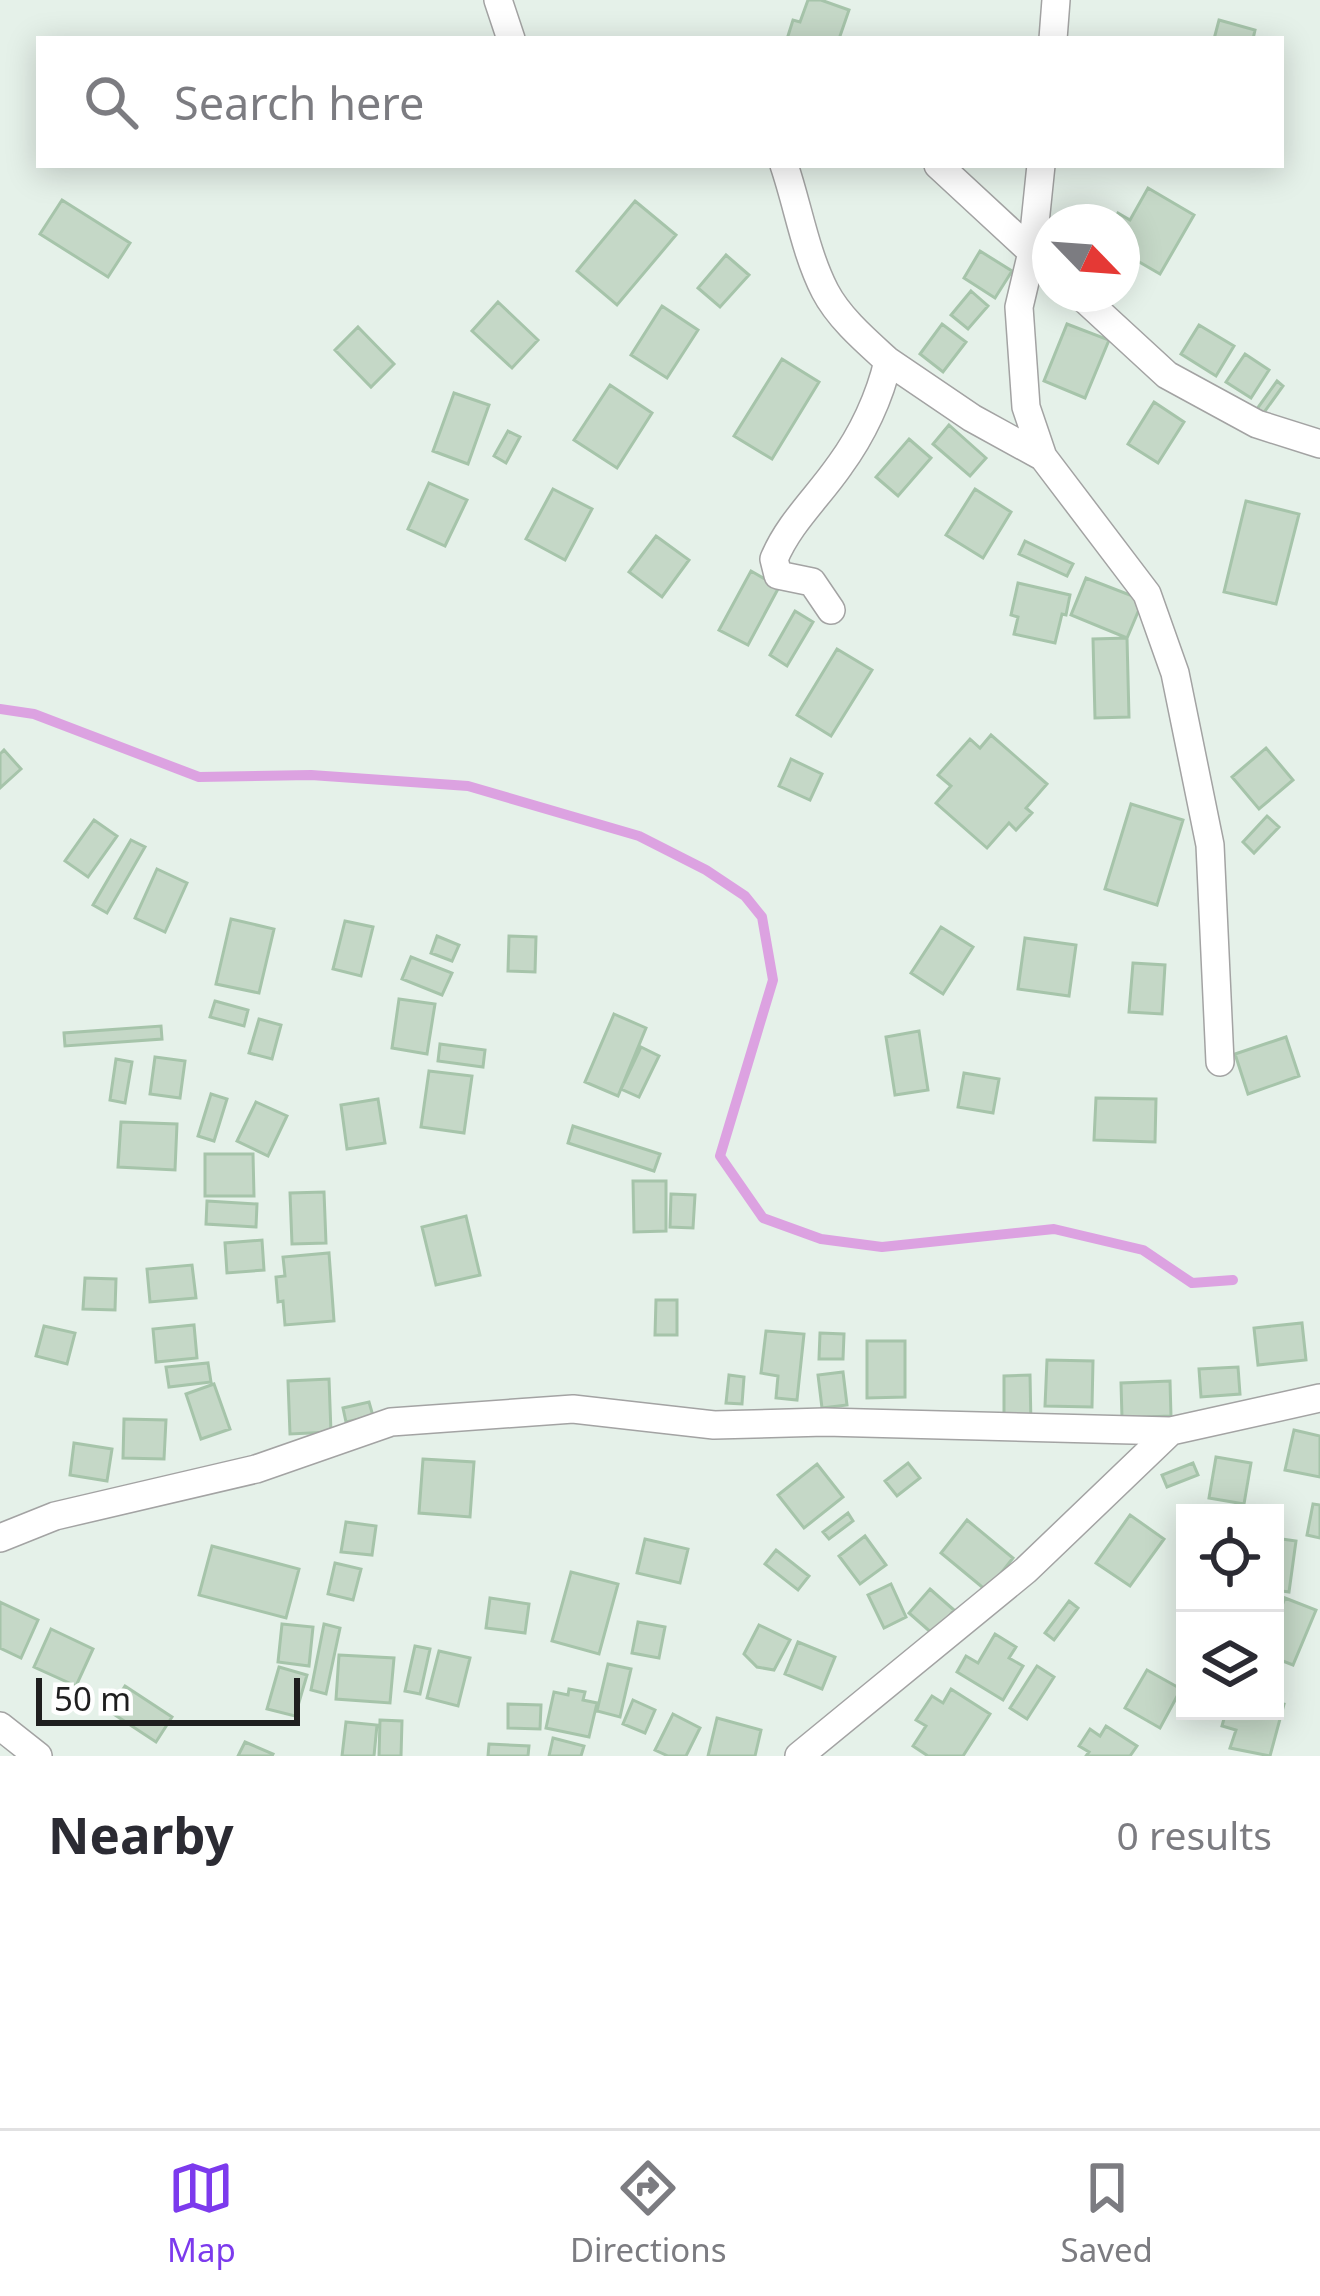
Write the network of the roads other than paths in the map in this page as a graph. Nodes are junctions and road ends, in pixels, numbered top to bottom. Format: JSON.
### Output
{"nodes":[{"id":1,"x":498,"y":0,"type":"edge"},
{"id":2,"x":1056,"y":0,"type":"edge"},
{"id":3,"x":510,"y":36,"type":"edge"},
{"id":4,"x":1053,"y":36,"type":"edge"},
{"id":5,"x":785,"y":168,"type":"edge"},
{"id":6,"x":941,"y":168,"type":"edge"},
{"id":7,"x":1041,"y":168,"type":"edge"},
{"id":8,"x":1041,"y":204,"type":"edge"},
{"id":9,"x":1032,"y":252,"type":"edge"},
{"id":10,"x":1032,"y":280,"type":"edge"},
{"id":11,"x":1099,"y":312,"type":"edge"},
{"id":12,"x":889,"y":361,"type":"junction"},
{"id":13,"x":1320,"y":444,"type":"edge"},
{"id":14,"x":1042,"y":457,"type":"junction"},
{"id":15,"x":831,"y":610,"type":"dead end"},
{"id":16,"x":1220,"y":1062,"type":"dead end"},
{"id":17,"x":1320,"y":1397,"type":"edge"},
{"id":18,"x":1171,"y":1431,"type":"junction"},
{"id":19,"x":0,"y":1538,"type":"edge"},
{"id":20,"x":0,"y":1726,"type":"edge"},
{"id":21,"x":38,"y":1756,"type":"edge"},
{"id":22,"x":800,"y":1756,"type":"edge"}],
"edges":[{"from":1,"to":3,"type":"street"},
{"from":2,"to":4,"type":"street"},
{"from":5,"to":12,"type":"street"},
{"from":6,"to":9,"type":"street"},
{"from":7,"to":8,"type":"street"},
{"from":10,"to":14,"type":"street"},
{"from":11,"to":13,"type":"street"},
{"from":12,"to":14,"type":"street"},
{"from":12,"to":15,"type":"street"},
{"from":14,"to":16,"type":"street"},
{"from":17,"to":18,"type":"street"},
{"from":18,"to":19,"type":"street"},
{"from":18,"to":22,"type":"street"},
{"from":20,"to":21,"type":"street"}]}
